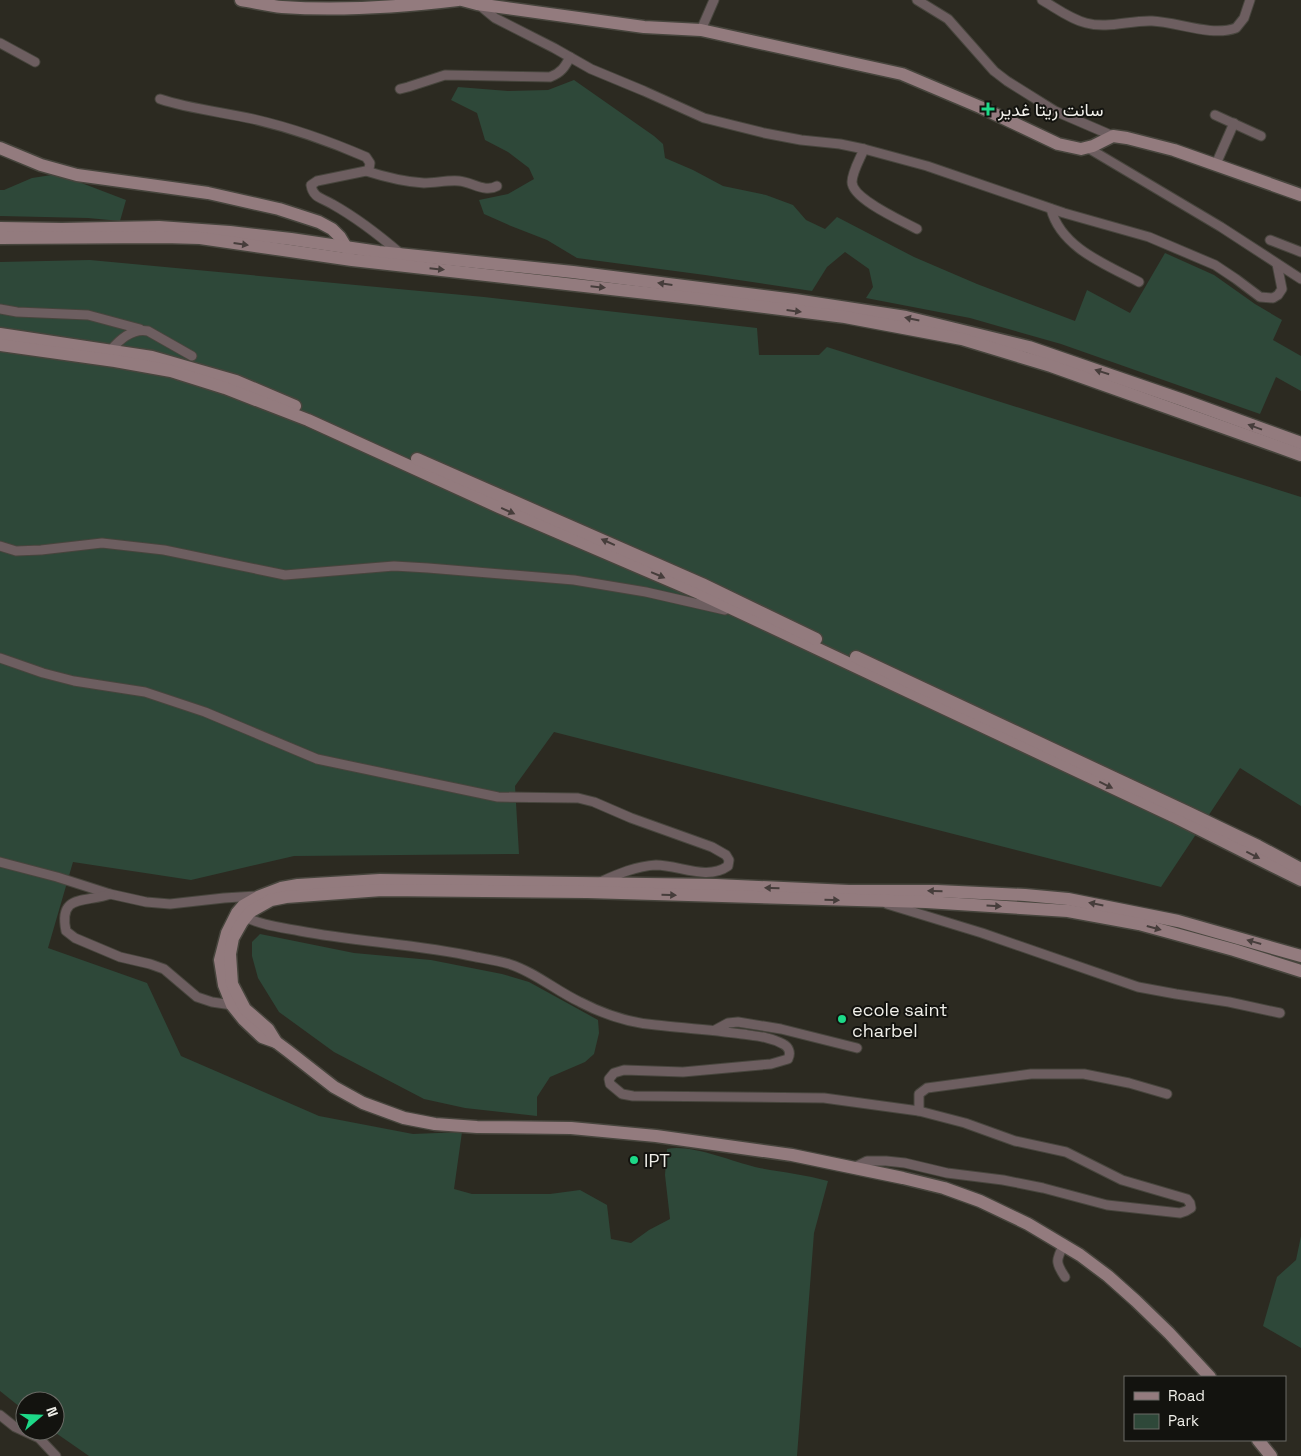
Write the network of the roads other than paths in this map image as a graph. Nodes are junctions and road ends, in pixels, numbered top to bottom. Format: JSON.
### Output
{"nodes":[{"id":1,"x":241,"y":0,"type":"edge"},
{"id":2,"x":460,"y":0,"type":"edge"},
{"id":3,"x":714,"y":0,"type":"edge"},
{"id":4,"x":918,"y":0,"type":"edge"},
{"id":5,"x":1042,"y":0,"type":"edge"},
{"id":6,"x":1250,"y":0,"type":"edge"},
{"id":7,"x":477,"y":4,"type":"junction"},
{"id":8,"x":524,"y":5,"type":"edge"},
{"id":9,"x":701,"y":30,"type":"junction"},
{"id":10,"x":0,"y":43,"type":"edge"},
{"id":11,"x":570,"y":57,"type":"junction"},
{"id":12,"x":35,"y":62,"type":"dead end"},
{"id":13,"x":400,"y":89,"type":"dead end"},
{"id":14,"x":160,"y":99,"type":"dead end"},
{"id":15,"x":1216,"y":115,"type":"dead end"},
{"id":16,"x":1234,"y":123,"type":"junction"},
{"id":17,"x":1113,"y":136,"type":"junction"},
{"id":18,"x":1261,"y":136,"type":"dead end"},
{"id":19,"x":0,"y":148,"type":"edge"},
{"id":20,"x":1088,"y":148,"type":"junction"},
{"id":21,"x":864,"y":149,"type":"junction"},
{"id":22,"x":1216,"y":164,"type":"junction"},
{"id":23,"x":366,"y":172,"type":"junction"},
{"id":24,"x":497,"y":186,"type":"dead end"},
{"id":25,"x":1301,"y":195,"type":"edge"},
{"id":26,"x":1051,"y":209,"type":"junction"},
{"id":27,"x":0,"y":228,"type":"edge"},
{"id":28,"x":917,"y":228,"type":"dead end"},
{"id":29,"x":0,"y":238,"type":"edge"},
{"id":30,"x":1270,"y":240,"type":"dead end"},
{"id":31,"x":346,"y":248,"type":"junction"},
{"id":32,"x":1301,"y":252,"type":"edge"},
{"id":33,"x":401,"y":254,"type":"junction"},
{"id":34,"x":352,"y":260,"type":"junction"},
{"id":35,"x":1277,"y":264,"type":"junction"},
{"id":36,"x":411,"y":266,"type":"junction"},
{"id":37,"x":1301,"y":278,"type":"edge"},
{"id":38,"x":1139,"y":282,"type":"dead end"},
{"id":39,"x":0,"y":309,"type":"edge"},
{"id":40,"x":140,"y":329,"type":"junction"},
{"id":41,"x":0,"y":334,"type":"edge"},
{"id":42,"x":0,"y":344,"type":"edge"},
{"id":43,"x":110,"y":351,"type":"junction"},
{"id":44,"x":192,"y":356,"type":"dead end"},
{"id":45,"x":1301,"y":443,"type":"edge"},
{"id":46,"x":1301,"y":455,"type":"edge"},
{"id":47,"x":0,"y":546,"type":"edge"},
{"id":48,"x":751,"y":618,"type":"junction"},
{"id":49,"x":0,"y":658,"type":"edge"},
{"id":50,"x":0,"y":862,"type":"edge"},
{"id":51,"x":1301,"y":869,"type":"edge"},
{"id":52,"x":1301,"y":880,"type":"edge"},
{"id":53,"x":597,"y":883,"type":"junction"},
{"id":54,"x":587,"y":892,"type":"junction"},
{"id":55,"x":110,"y":894,"type":"junction"},
{"id":56,"x":260,"y":896,"type":"junction"},
{"id":57,"x":880,"y":902,"type":"junction"},
{"id":58,"x":241,"y":915,"type":"junction"},
{"id":59,"x":1301,"y":956,"type":"edge"},
{"id":60,"x":1301,"y":971,"type":"edge"},
{"id":61,"x":232,"y":1005,"type":"junction"},
{"id":62,"x":1280,"y":1013,"type":"dead end"},
{"id":63,"x":715,"y":1030,"type":"junction"},
{"id":64,"x":276,"y":1042,"type":"junction"},
{"id":65,"x":857,"y":1048,"type":"dead end"},
{"id":66,"x":1167,"y":1094,"type":"dead end"},
{"id":67,"x":918,"y":1111,"type":"junction"},
{"id":68,"x":853,"y":1168,"type":"junction"},
{"id":69,"x":1064,"y":1244,"type":"junction"},
{"id":70,"x":1065,"y":1277,"type":"dead end"},
{"id":71,"x":1209,"y":1376,"type":"edge"},
{"id":72,"x":0,"y":1415,"type":"edge"},
{"id":73,"x":1259,"y":1441,"type":"edge"},
{"id":74,"x":56,"y":1456,"type":"edge"},
{"id":75,"x":1271,"y":1456,"type":"edge"}],
"edges":[{"from":1,"to":2,"type":"main road"},
{"from":2,"to":7,"type":"main road"},
{"from":3,"to":9,"type":"street"},
{"from":4,"to":17,"type":"street"},
{"from":5,"to":6,"type":"street"},
{"from":7,"to":8,"type":"main road"},
{"from":7,"to":11,"type":"street"},
{"from":8,"to":9,"type":"main road"},
{"from":9,"to":20,"type":"main road"},
{"from":10,"to":12,"type":"street"},
{"from":11,"to":13,"type":"street"},
{"from":11,"to":21,"type":"street"},
{"from":14,"to":23,"type":"street"},
{"from":15,"to":16,"type":"street"},
{"from":16,"to":18,"type":"street"},
{"from":16,"to":22,"type":"street"},
{"from":17,"to":20,"type":"main road"},
{"from":17,"to":22,"type":"main road"},
{"from":19,"to":31,"type":"main road"},
{"from":20,"to":35,"type":"street"},
{"from":21,"to":26,"type":"street"},
{"from":21,"to":28,"type":"street"},
{"from":22,"to":25,"type":"main road"},
{"from":23,"to":24,"type":"street"},
{"from":23,"to":33,"type":"street"},
{"from":26,"to":35,"type":"street"},
{"from":26,"to":38,"type":"street"},
{"from":27,"to":31,"type":"main road"},
{"from":29,"to":34,"type":"main road","one_way":true},
{"from":30,"to":32,"type":"street"},
{"from":31,"to":33,"type":"main road"},
{"from":31,"to":34,"type":"main road"},
{"from":33,"to":36,"type":"street"},
{"from":45,"to":33,"type":"main road","one_way":true},
{"from":34,"to":36,"type":"main road"},
{"from":35,"to":37,"type":"street"},
{"from":36,"to":46,"type":"main road","one_way":true},
{"from":39,"to":40,"type":"street"},
{"from":40,"to":43,"type":"street"},
{"from":40,"to":44,"type":"street"},
{"from":41,"to":43,"type":"main road"},
{"from":42,"to":48,"type":"main road","one_way":true},
{"from":51,"to":43,"type":"main road","one_way":true},
{"from":47,"to":48,"type":"street"},
{"from":48,"to":52,"type":"main road","one_way":true},
{"from":49,"to":53,"type":"street"},
{"from":50,"to":55,"type":"street"},
{"from":53,"to":54,"type":"street"},
{"from":53,"to":56,"type":"main road"},
{"from":59,"to":53,"type":"main road","one_way":true},
{"from":54,"to":57,"type":"main road","one_way":true},
{"from":54,"to":58,"type":"main road"},
{"from":55,"to":56,"type":"street"},
{"from":55,"to":61,"type":"street"},
{"from":56,"to":58,"type":"main road"},
{"from":57,"to":60,"type":"main road","one_way":true},
{"from":57,"to":62,"type":"street"},
{"from":58,"to":61,"type":"main road"},
{"from":58,"to":63,"type":"street"},
{"from":58,"to":64,"type":"main road"},
{"from":61,"to":64,"type":"main road"},
{"from":63,"to":65,"type":"street"},
{"from":63,"to":67,"type":"street"},
{"from":64,"to":68,"type":"main road"},
{"from":66,"to":67,"type":"street"},
{"from":67,"to":68,"type":"street"},
{"from":68,"to":69,"type":"main road"},
{"from":69,"to":70,"type":"street"},
{"from":69,"to":71,"type":"main road"},
{"from":72,"to":74,"type":"street"},
{"from":73,"to":75,"type":"main road"}]}
